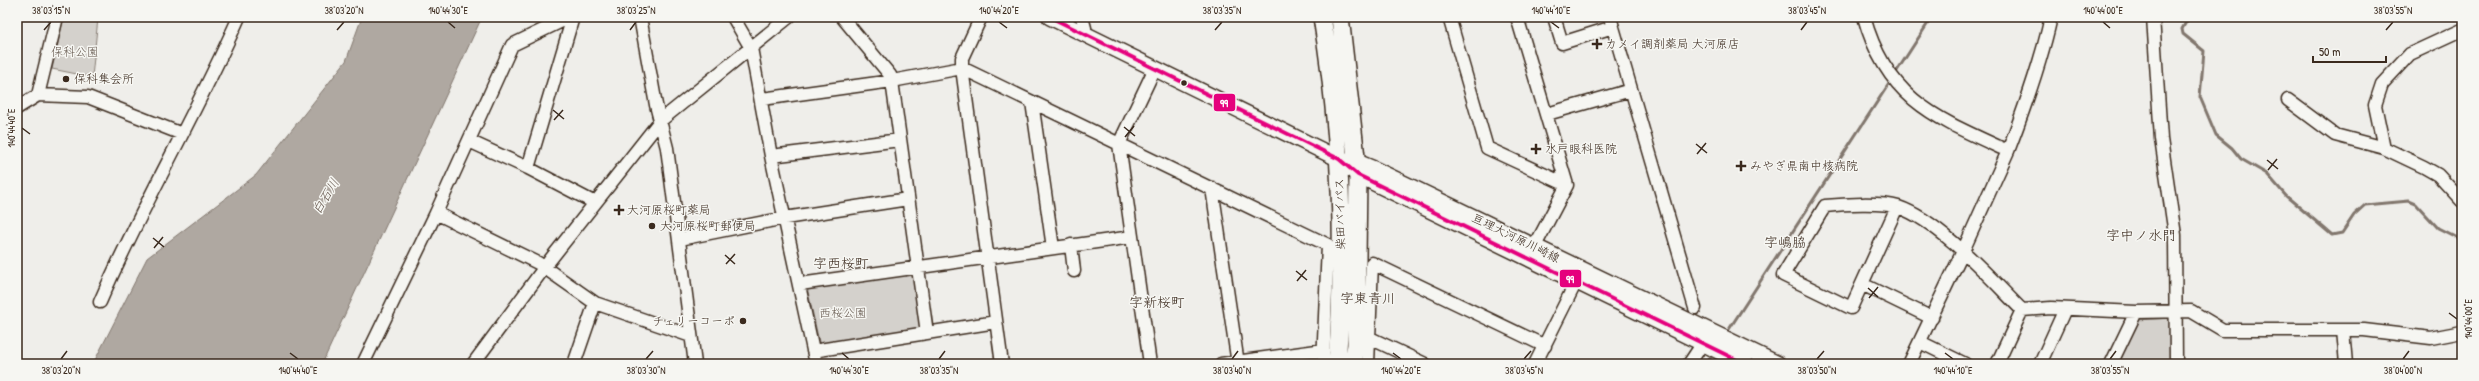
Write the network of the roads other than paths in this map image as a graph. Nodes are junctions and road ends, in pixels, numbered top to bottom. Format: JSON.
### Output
{"nodes":[{"id":1,"x":57,"y":17,"type":"edge"},
{"id":2,"x":239,"y":17,"type":"edge"},
{"id":3,"x":570,"y":17,"type":"edge"},
{"id":4,"x":573,"y":17,"type":"edge"},
{"id":5,"x":640,"y":17,"type":"edge"},
{"id":6,"x":733,"y":17,"type":"edge"},
{"id":7,"x":789,"y":17,"type":"edge"},
{"id":8,"x":842,"y":17,"type":"edge"},
{"id":9,"x":980,"y":17,"type":"edge"},
{"id":10,"x":1050,"y":17,"type":"edge"},
{"id":11,"x":1082,"y":17,"type":"edge"},
{"id":12,"x":1322,"y":17,"type":"edge"},
{"id":13,"x":1340,"y":17,"type":"edge"},
{"id":14,"x":1449,"y":17,"type":"edge"},
{"id":15,"x":1517,"y":17,"type":"edge"},
{"id":16,"x":1554,"y":17,"type":"edge"},
{"id":17,"x":1864,"y":17,"type":"edge"},
{"id":18,"x":2051,"y":17,"type":"edge"},
{"id":19,"x":2153,"y":17,"type":"edge"},
{"id":20,"x":1612,"y":22,"type":"edge"},
{"id":21,"x":2462,"y":30,"type":"edge"},
{"id":22,"x":1083,"y":33,"type":"junction"},
{"id":23,"x":751,"y":48,"type":"junction"},
{"id":24,"x":962,"y":68,"type":"junction"},
{"id":25,"x":1155,"y":68,"type":"junction"},
{"id":26,"x":892,"y":81,"type":"junction"},
{"id":27,"x":1631,"y":90,"type":"junction"},
{"id":28,"x":38,"y":95,"type":"junction"},
{"id":29,"x":762,"y":99,"type":"junction"},
{"id":30,"x":2288,"y":100,"type":"dead end"},
{"id":31,"x":1032,"y":102,"type":"junction"},
{"id":32,"x":17,"y":108,"type":"edge"},
{"id":33,"x":1546,"y":114,"type":"junction"},
{"id":34,"x":660,"y":121,"type":"junction"},
{"id":35,"x":182,"y":134,"type":"junction"},
{"id":36,"x":900,"y":140,"type":"junction"},
{"id":37,"x":469,"y":141,"type":"junction"},
{"id":38,"x":1119,"y":144,"type":"junction"},
{"id":39,"x":2384,"y":148,"type":"junction"},
{"id":40,"x":2008,"y":151,"type":"junction"},
{"id":41,"x":771,"y":156,"type":"junction"},
{"id":42,"x":1339,"y":159,"type":"junction"},
{"id":43,"x":528,"y":168,"type":"junction"},
{"id":44,"x":1357,"y":168,"type":"junction"},
{"id":45,"x":1567,"y":185,"type":"junction"},
{"id":46,"x":1212,"y":188,"type":"junction"},
{"id":47,"x":908,"y":199,"type":"junction"},
{"id":48,"x":2462,"y":201,"type":"edge"},
{"id":49,"x":595,"y":202,"type":"junction"},
{"id":50,"x":1897,"y":207,"type":"junction"},
{"id":51,"x":436,"y":213,"type":"junction"},
{"id":52,"x":785,"y":218,"type":"junction"},
{"id":53,"x":1132,"y":237,"type":"junction"},
{"id":54,"x":680,"y":238,"type":"junction"},
{"id":55,"x":1071,"y":245,"type":"junction"},
{"id":56,"x":1535,"y":246,"type":"junction"},
{"id":57,"x":1053,"y":248,"type":"junction"},
{"id":58,"x":1964,"y":252,"type":"junction"},
{"id":59,"x":986,"y":257,"type":"junction"},
{"id":60,"x":545,"y":267,"type":"junction"},
{"id":61,"x":918,"y":268,"type":"junction"},
{"id":62,"x":1074,"y":271,"type":"dead end"},
{"id":63,"x":1579,"y":276,"type":"junction"},
{"id":64,"x":800,"y":284,"type":"junction"},
{"id":65,"x":1862,"y":284,"type":"junction"},
{"id":66,"x":100,"y":302,"type":"dead end"},
{"id":67,"x":595,"y":303,"type":"junction"},
{"id":68,"x":1695,"y":308,"type":"dead end"},
{"id":69,"x":2065,"y":309,"type":"junction"},
{"id":70,"x":2022,"y":310,"type":"junction"},
{"id":71,"x":2177,"y":311,"type":"junction"},
{"id":72,"x":2136,"y":312,"type":"junction"},
{"id":73,"x":1932,"y":318,"type":"junction"},
{"id":74,"x":996,"y":322,"type":"junction"},
{"id":75,"x":2343,"y":330,"type":"junction"},
{"id":76,"x":2462,"y":332,"type":"edge"},
{"id":77,"x":927,"y":333,"type":"junction"},
{"id":78,"x":691,"y":336,"type":"junction"},
{"id":79,"x":1370,"y":338,"type":"junction"},
{"id":80,"x":1920,"y":342,"type":"junction"},
{"id":81,"x":1717,"y":344,"type":"junction"},
{"id":82,"x":1544,"y":346,"type":"junction"},
{"id":83,"x":813,"y":350,"type":"junction"},
{"id":84,"x":1324,"y":350,"type":"junction"},
{"id":85,"x":1238,"y":363,"type":"edge"},
{"id":86,"x":2115,"y":363,"type":"edge"},
{"id":87,"x":363,"y":364,"type":"edge"},
{"id":88,"x":473,"y":364,"type":"edge"},
{"id":89,"x":574,"y":364,"type":"edge"},
{"id":90,"x":695,"y":364,"type":"edge"},
{"id":91,"x":816,"y":364,"type":"edge"},
{"id":92,"x":1002,"y":364,"type":"edge"},
{"id":93,"x":1150,"y":364,"type":"edge"},
{"id":94,"x":1221,"y":364,"type":"edge"},
{"id":95,"x":1323,"y":364,"type":"edge"},
{"id":96,"x":1337,"y":364,"type":"edge"},
{"id":97,"x":1353,"y":364,"type":"edge"},
{"id":98,"x":1368,"y":364,"type":"edge"},
{"id":99,"x":1424,"y":364,"type":"edge"},
{"id":100,"x":1536,"y":364,"type":"edge"},
{"id":101,"x":1689,"y":364,"type":"edge"},
{"id":102,"x":1745,"y":364,"type":"edge"},
{"id":103,"x":1778,"y":364,"type":"edge"},
{"id":104,"x":1909,"y":364,"type":"edge"},
{"id":105,"x":1965,"y":364,"type":"edge"},
{"id":106,"x":1997,"y":364,"type":"edge"},
{"id":107,"x":2040,"y":364,"type":"edge"},
{"id":108,"x":2176,"y":364,"type":"edge"},
{"id":109,"x":2346,"y":364,"type":"edge"}],
"edges":[{"from":1,"to":28,"type":"street"},
{"from":2,"to":35,"type":"street"},
{"from":3,"to":37,"type":"street"},
{"from":4,"to":43,"type":"street"},
{"from":5,"to":34,"type":"street"},
{"from":6,"to":23,"type":"street"},
{"from":7,"to":23,"type":"street"},
{"from":8,"to":26,"type":"street"},
{"from":9,"to":24,"type":"street"},
{"from":10,"to":22,"type":"main road","name":"亘理大河原川崎線"},
{"from":11,"to":22,"type":"street"},
{"from":12,"to":42,"type":"highway","name":"柴田バイパス"},
{"from":13,"to":44,"type":"highway","name":"柴田バイパス"},
{"from":14,"to":45,"type":"street"},
{"from":15,"to":33,"type":"street"},
{"from":16,"to":20,"type":"street"},
{"from":17,"to":40,"type":"street"},
{"from":18,"to":40,"type":"street"},
{"from":19,"to":71,"type":"street"},
{"from":20,"to":27,"type":"street"},
{"from":21,"to":39,"type":"street"},
{"from":22,"to":25,"type":"main road","name":"亘理大河原川崎線"},
{"from":23,"to":29,"type":"street"},
{"from":23,"to":34,"type":"street"},
{"from":24,"to":26,"type":"street"},
{"from":24,"to":31,"type":"street"},
{"from":24,"to":59,"type":"street"},
{"from":25,"to":38,"type":"street"},
{"from":25,"to":42,"type":"main road","name":"亘理大河原川崎線"},
{"from":26,"to":29,"type":"street"},
{"from":26,"to":36,"type":"street"},
{"from":27,"to":33,"type":"street"},
{"from":27,"to":68,"type":"street"},
{"from":28,"to":32,"type":"street"},
{"from":28,"to":35,"type":"street"},
{"from":29,"to":41,"type":"street"},
{"from":30,"to":39,"type":"street"},
{"from":31,"to":38,"type":"street"},
{"from":31,"to":57,"type":"street"},
{"from":33,"to":45,"type":"street"},
{"from":34,"to":49,"type":"street"},
{"from":34,"to":54,"type":"street"},
{"from":35,"to":66,"type":"street"},
{"from":36,"to":41,"type":"street"},
{"from":36,"to":47,"type":"street"},
{"from":37,"to":43,"type":"street"},
{"from":37,"to":51,"type":"street"},
{"from":38,"to":46,"type":"street"},
{"from":38,"to":53,"type":"street"},
{"from":39,"to":48,"type":"street"},
{"from":40,"to":58,"type":"street"},
{"from":41,"to":52,"type":"street"},
{"from":42,"to":44,"type":"main road","name":"亘理大河原川崎線"},
{"from":42,"to":96,"type":"highway","name":"柴田バイパス"},
{"from":43,"to":49,"type":"street"},
{"from":44,"to":56,"type":"main road","name":"亘理大河原川崎線"},
{"from":44,"to":63,"type":"main road","name":"亘理大河原川崎線"},
{"from":44,"to":97,"type":"highway","name":"柴田バイパス"},
{"from":45,"to":56,"type":"street"},
{"from":46,"to":84,"type":"street"},
{"from":46,"to":85,"type":"street"},
{"from":47,"to":52,"type":"street"},
{"from":47,"to":61,"type":"street"},
{"from":49,"to":60,"type":"street"},
{"from":50,"to":58,"type":"street"},
{"from":50,"to":65,"type":"street"},
{"from":50,"to":65,"type":"street"},
{"from":51,"to":60,"type":"street"},
{"from":51,"to":87,"type":"street"},
{"from":52,"to":54,"type":"street"},
{"from":52,"to":64,"type":"street"},
{"from":53,"to":55,"type":"street"},
{"from":53,"to":93,"type":"street"},
{"from":54,"to":78,"type":"street"},
{"from":55,"to":57,"type":"street"},
{"from":55,"to":62,"type":"street"},
{"from":56,"to":63,"type":"main road","name":"亘理大河原川崎線"},
{"from":57,"to":59,"type":"street"},
{"from":58,"to":70,"type":"street"},
{"from":58,"to":73,"type":"street"},
{"from":59,"to":61,"type":"street"},
{"from":59,"to":74,"type":"street"},
{"from":60,"to":67,"type":"street"},
{"from":60,"to":88,"type":"street"},
{"from":61,"to":64,"type":"street"},
{"from":61,"to":77,"type":"street"},
{"from":63,"to":81,"type":"main road","name":"亘理大河原川崎線"},
{"from":63,"to":82,"type":"street"},
{"from":64,"to":83,"type":"street"},
{"from":65,"to":73,"type":"street"},
{"from":67,"to":78,"type":"street"},
{"from":67,"to":89,"type":"street"},
{"from":69,"to":70,"type":"street"},
{"from":69,"to":72,"type":"street"},
{"from":69,"to":107,"type":"street"},
{"from":70,"to":106,"type":"street"},
{"from":71,"to":72,"type":"street"},
{"from":71,"to":75,"type":"street"},
{"from":71,"to":108,"type":"street"},
{"from":72,"to":86,"type":"street"},
{"from":73,"to":80,"type":"street"},
{"from":74,"to":77,"type":"street"},
{"from":74,"to":92,"type":"street"},
{"from":75,"to":76,"type":"street"},
{"from":75,"to":109,"type":"street"},
{"from":77,"to":83,"type":"street"},
{"from":78,"to":90,"type":"street"},
{"from":79,"to":82,"type":"street"},
{"from":79,"to":98,"type":"street"},
{"from":79,"to":99,"type":"street"},
{"from":80,"to":104,"type":"street"},
{"from":80,"to":105,"type":"street"},
{"from":81,"to":101,"type":"street"},
{"from":81,"to":102,"type":"main road","name":"亘理大河原川崎線"},
{"from":81,"to":103,"type":"main road","name":"亘理大河原川崎線"},
{"from":82,"to":100,"type":"street"},
{"from":83,"to":91,"type":"street"},
{"from":84,"to":85,"type":"street"},
{"from":84,"to":95,"type":"street"},
{"from":85,"to":94,"type":"street"}]}
